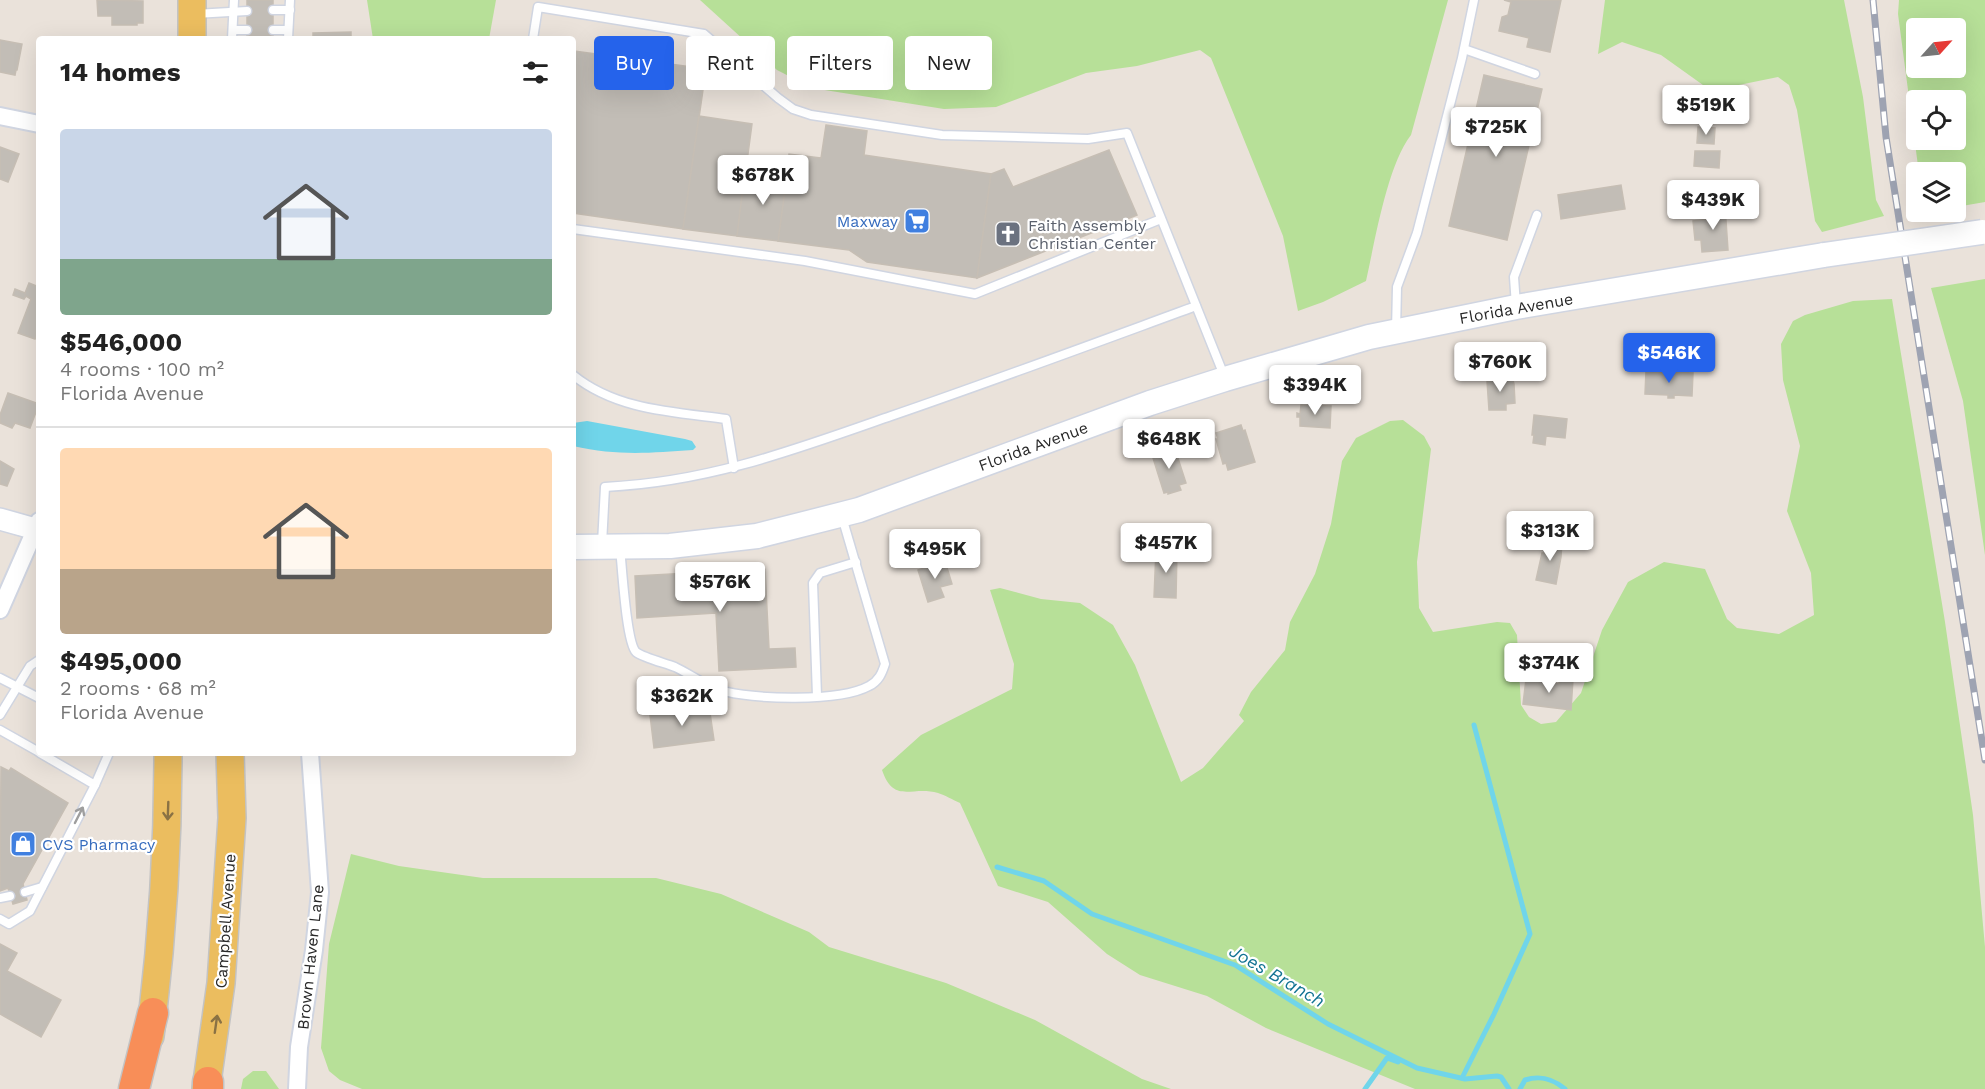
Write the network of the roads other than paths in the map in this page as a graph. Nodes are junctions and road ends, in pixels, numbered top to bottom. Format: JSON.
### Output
{"nodes":[{"id":1,"x":234,"y":0,"type":"edge"},
{"id":2,"x":290,"y":0,"type":"edge"},
{"id":3,"x":1474,"y":0,"type":"edge"},
{"id":4,"x":273,"y":10,"type":"dead end"},
{"id":5,"x":290,"y":10,"type":"junction"},
{"id":6,"x":247,"y":11,"type":"dead end"},
{"id":7,"x":233,"y":12,"type":"junction"},
{"id":8,"x":192,"y":18,"type":"edge"},
{"id":9,"x":247,"y":30,"type":"dead end"},
{"id":10,"x":273,"y":30,"type":"dead end"},
{"id":11,"x":233,"y":34,"type":"edge"},
{"id":12,"x":288,"y":34,"type":"edge"},
{"id":13,"x":533,"y":36,"type":"edge"},
{"id":14,"x":1464,"y":50,"type":"junction"},
{"id":15,"x":1535,"y":74,"type":"dead end"},
{"id":16,"x":0,"y":116,"type":"edge"},
{"id":17,"x":36,"y":123,"type":"edge"},
{"id":18,"x":1537,"y":215,"type":"dead end"},
{"id":19,"x":1161,"y":219,"type":"junction"},
{"id":20,"x":576,"y":229,"type":"edge"},
{"id":21,"x":1983,"y":231,"type":"edge"},
{"id":22,"x":1196,"y":306,"type":"junction"},
{"id":23,"x":1516,"y":307,"type":"junction"},
{"id":24,"x":1396,"y":331,"type":"junction"},
{"id":25,"x":576,"y":377,"type":"edge"},
{"id":26,"x":1225,"y":379,"type":"junction"},
{"id":27,"x":734,"y":468,"type":"junction"},
{"id":28,"x":842,"y":514,"type":"junction"},
{"id":29,"x":0,"y":519,"type":"edge"},
{"id":30,"x":36,"y":527,"type":"edge"},
{"id":31,"x":36,"y":531,"type":"edge"},
{"id":32,"x":576,"y":547,"type":"edge"},
{"id":33,"x":611,"y":548,"type":"junction"},
{"id":34,"x":856,"y":562,"type":"junction"},
{"id":35,"x":0,"y":610,"type":"edge"},
{"id":36,"x":36,"y":662,"type":"edge"},
{"id":37,"x":0,"y":678,"type":"edge"},
{"id":38,"x":16,"y":686,"type":"junction"},
{"id":39,"x":36,"y":696,"type":"edge"},
{"id":40,"x":817,"y":696,"type":"junction"},
{"id":41,"x":0,"y":715,"type":"edge"},
{"id":42,"x":0,"y":730,"type":"edge"},
{"id":43,"x":36,"y":751,"type":"edge"},
{"id":44,"x":45,"y":756,"type":"edge"},
{"id":45,"x":108,"y":756,"type":"edge"},
{"id":46,"x":168,"y":756,"type":"edge"},
{"id":47,"x":230,"y":756,"type":"edge"},
{"id":48,"x":310,"y":756,"type":"edge"},
{"id":49,"x":95,"y":785,"type":"junction"},
{"id":50,"x":42,"y":887,"type":"junction"},
{"id":51,"x":25,"y":892,"type":"dead end"},
{"id":52,"x":10,"y":896,"type":"dead end"},
{"id":53,"x":0,"y":898,"type":"edge"},
{"id":54,"x":0,"y":919,"type":"edge"},
{"id":55,"x":153,"y":1013,"type":"junction"},
{"id":56,"x":207,"y":1087,"type":"edge"},
{"id":57,"x":134,"y":1089,"type":"edge"},
{"id":58,"x":144,"y":1089,"type":"edge"},
{"id":59,"x":297,"y":1089,"type":"edge"}],
"edges":[{"from":1,"to":7,"type":"lane"},
{"from":2,"to":5,"type":"lane"},
{"from":3,"to":14,"type":"lane"},
{"from":4,"to":5,"type":"lane"},
{"from":5,"to":12,"type":"lane"},
{"from":6,"to":7,"type":"lane"},
{"from":7,"to":8,"type":"lane"},
{"from":7,"to":11,"type":"lane"},
{"from":9,"to":11,"type":"lane"},
{"from":10,"to":12,"type":"lane"},
{"from":13,"to":19,"type":"lane"},
{"from":14,"to":15,"type":"lane"},
{"from":14,"to":24,"type":"lane"},
{"from":16,"to":17,"type":"street"},
{"from":18,"to":23,"type":"lane"},
{"from":19,"to":20,"type":"lane"},
{"from":19,"to":22,"type":"lane"},
{"from":21,"to":23,"type":"main road","name":"Florida Avenue","bridge":true},
{"from":22,"to":26,"type":"lane"},
{"from":22,"to":27,"type":"lane"},
{"from":23,"to":24,"type":"main road","name":"Florida Avenue"},
{"from":24,"to":26,"type":"main road","name":"Florida Avenue"},
{"from":25,"to":27,"type":"lane"},
{"from":26,"to":28,"type":"main road","name":"Florida Avenue"},
{"from":27,"to":33,"type":"lane"},
{"from":28,"to":33,"type":"main road","name":"Florida Avenue"},
{"from":28,"to":34,"type":"lane"},
{"from":29,"to":30,"type":"street"},
{"from":31,"to":35,"type":"street"},
{"from":32,"to":33,"type":"main road","name":"Florida Avenue"},
{"from":33,"to":40,"type":"lane"},
{"from":34,"to":40,"type":"lane"},
{"from":34,"to":40,"type":"lane"},
{"from":36,"to":38,"type":"lane"},
{"from":37,"to":38,"type":"lane"},
{"from":38,"to":39,"type":"lane"},
{"from":38,"to":41,"type":"lane"},
{"from":42,"to":43,"type":"lane"},
{"from":44,"to":49,"type":"lane"},
{"from":45,"to":49,"type":"lane"},
{"from":46,"to":55,"type":"main road","one_way":true},
{"from":56,"to":47,"type":"main road","name":"Campbell Avenue","one_way":true},
{"from":48,"to":59,"type":"street","name":"Brown Haven Lane"},
{"from":50,"to":49,"type":"lane","one_way":true},
{"from":50,"to":51,"type":"lane"},
{"from":50,"to":54,"type":"lane"},
{"from":52,"to":53,"type":"lane"},
{"from":55,"to":57,"type":"highway"},
{"from":55,"to":58,"type":"main road"}]}
